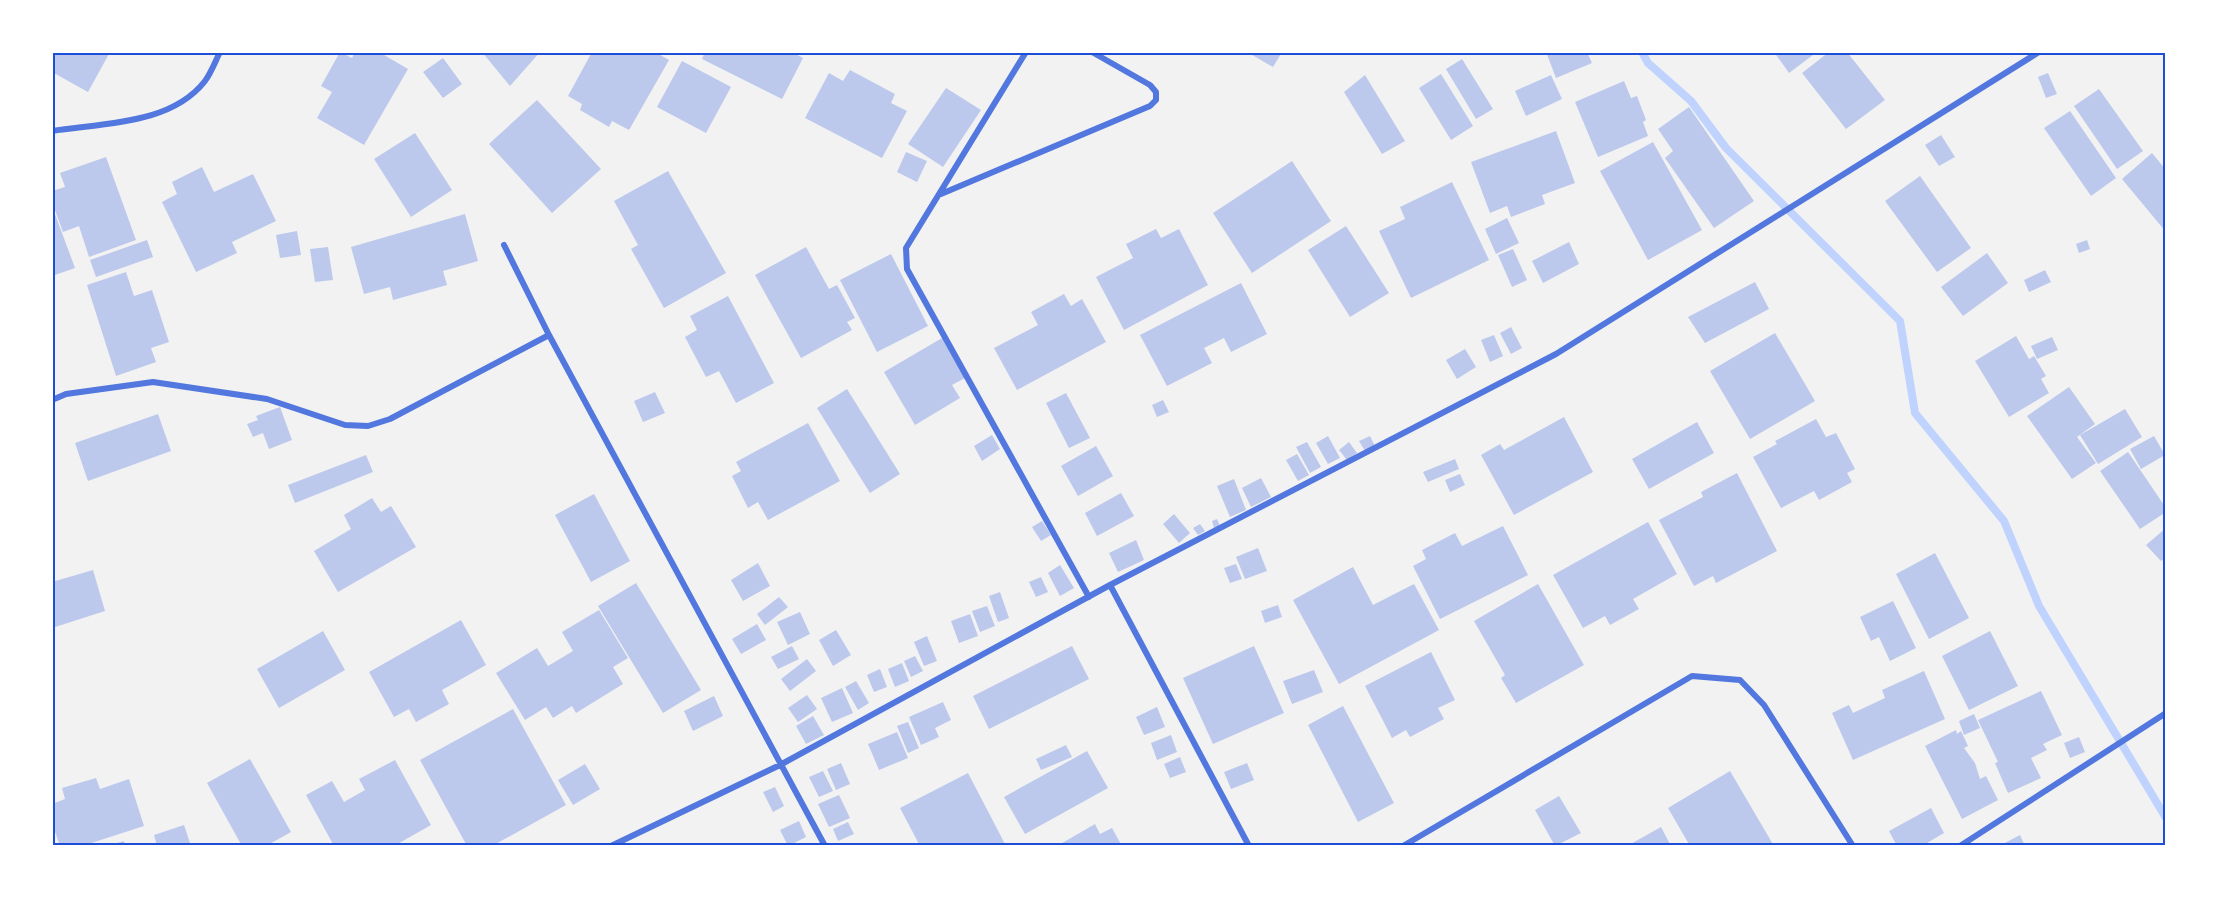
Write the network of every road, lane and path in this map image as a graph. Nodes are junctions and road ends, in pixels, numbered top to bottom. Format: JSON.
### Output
{"nodes":[{"id":1,"x":220,"y":52,"type":"edge"},
{"id":2,"x":1026,"y":52,"type":"edge"},
{"id":3,"x":1092,"y":52,"type":"edge"},
{"id":4,"x":2039,"y":52,"type":"edge"},
{"id":5,"x":52,"y":130,"type":"edge"},
{"id":6,"x":940,"y":195,"type":"junction"},
{"id":7,"x":504,"y":245,"type":"dead end"},
{"id":8,"x":549,"y":335,"type":"junction"},
{"id":9,"x":52,"y":400,"type":"edge"},
{"id":10,"x":1110,"y":585,"type":"junction"},
{"id":11,"x":1089,"y":597,"type":"junction"},
{"id":12,"x":2166,"y":712,"type":"edge"},
{"id":13,"x":780,"y":765,"type":"junction"},
{"id":14,"x":611,"y":846,"type":"edge"},
{"id":15,"x":825,"y":846,"type":"edge"},
{"id":16,"x":1249,"y":846,"type":"edge"},
{"id":17,"x":1403,"y":846,"type":"edge"},
{"id":18,"x":1853,"y":846,"type":"edge"},
{"id":19,"x":1960,"y":846,"type":"edge"}],
"edges":[{"from":1,"to":5,"type":"street"},
{"from":2,"to":6,"type":"street"},
{"from":3,"to":6,"type":"street"},
{"from":4,"to":10,"type":"street"},
{"from":6,"to":11,"type":"street"},
{"from":7,"to":8,"type":"street"},
{"from":8,"to":9,"type":"street"},
{"from":8,"to":13,"type":"street"},
{"from":10,"to":11,"type":"street"},
{"from":10,"to":16,"type":"street"},
{"from":11,"to":13,"type":"street"},
{"from":12,"to":19,"type":"street"},
{"from":13,"to":14,"type":"street"},
{"from":13,"to":15,"type":"street"},
{"from":17,"to":18,"type":"street"}]}
